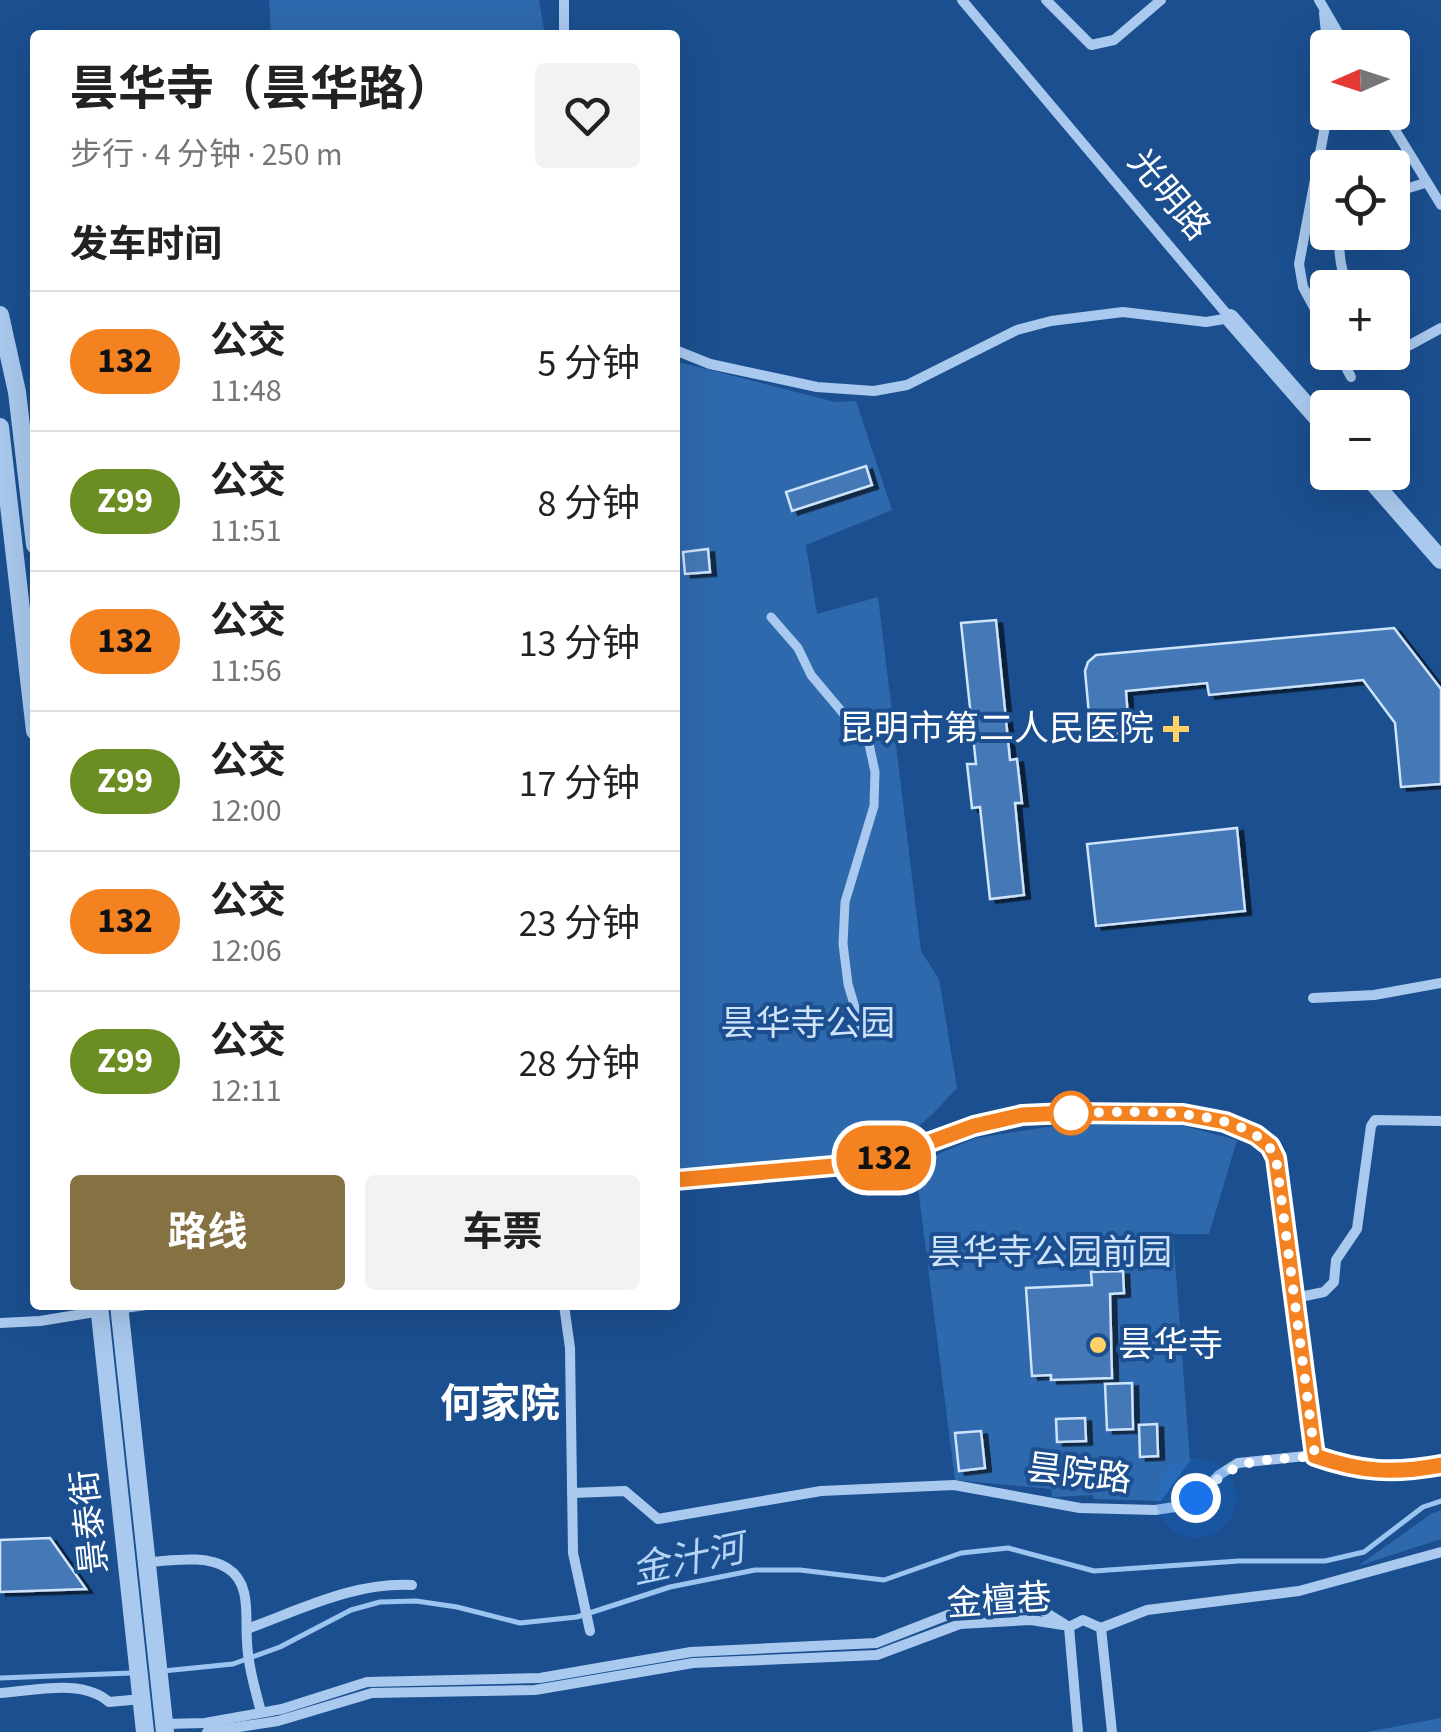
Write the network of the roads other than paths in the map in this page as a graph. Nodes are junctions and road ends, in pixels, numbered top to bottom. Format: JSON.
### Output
{"nodes":[{"id":1,"x":564,"y":0,"type":"edge"},
{"id":2,"x":962,"y":0,"type":"edge"},
{"id":3,"x":1046,"y":0,"type":"edge"},
{"id":4,"x":1161,"y":0,"type":"edge"},
{"id":5,"x":1321,"y":4,"type":"edge"},
{"id":6,"x":564,"y":30,"type":"edge"},
{"id":7,"x":1325,"y":30,"type":"edge"},
{"id":8,"x":1336,"y":30,"type":"edge"},
{"id":9,"x":1324,"y":130,"type":"edge"},
{"id":10,"x":1394,"y":130,"type":"edge"},
{"id":11,"x":1425,"y":183,"type":"junction"},
{"id":12,"x":1410,"y":187,"type":"edge"},
{"id":13,"x":1441,"y":206,"type":"edge"},
{"id":14,"x":1310,"y":300,"type":"edge"},
{"id":15,"x":0,"y":316,"type":"edge"},
{"id":16,"x":1230,"y":318,"type":"junction"},
{"id":17,"x":1441,"y":328,"type":"edge"},
{"id":18,"x":1410,"y":345,"type":"edge"},
{"id":19,"x":680,"y":352,"type":"edge"},
{"id":20,"x":1347,"y":370,"type":"edge"},
{"id":21,"x":1351,"y":377,"type":"dead end"},
{"id":22,"x":1310,"y":409,"type":"edge"},
{"id":23,"x":0,"y":427,"type":"edge"},
{"id":24,"x":1380,"y":490,"type":"edge"},
{"id":25,"x":30,"y":505,"type":"edge"},
{"id":26,"x":1441,"y":560,"type":"edge"},
{"id":27,"x":771,"y":617,"type":"dead end"},
{"id":28,"x":30,"y":688,"type":"edge"},
{"id":29,"x":1441,"y":983,"type":"edge"},
{"id":30,"x":1313,"y":998,"type":"dead end"},
{"id":31,"x":863,"y":1035,"type":"dead end"},
{"id":32,"x":1441,"y":1121,"type":"edge"},
{"id":33,"x":680,"y":1180,"type":"edge"},
{"id":34,"x":1295,"y":1298,"type":"junction"},
{"id":35,"x":91,"y":1310,"type":"edge"},
{"id":36,"x":99,"y":1310,"type":"edge"},
{"id":37,"x":119,"y":1310,"type":"edge"},
{"id":38,"x":565,"y":1310,"type":"edge"},
{"id":39,"x":0,"y":1324,"type":"edge"},
{"id":40,"x":1315,"y":1456,"type":"junction"},
{"id":41,"x":1441,"y":1465,"type":"edge"},
{"id":42,"x":572,"y":1493,"type":"junction"},
{"id":43,"x":1441,"y":1552,"type":"edge"},
{"id":44,"x":148,"y":1562,"type":"junction"},
{"id":45,"x":412,"y":1585,"type":"dead end"},
{"id":46,"x":1069,"y":1626,"type":"junction"},
{"id":47,"x":1101,"y":1628,"type":"junction"},
{"id":48,"x":590,"y":1631,"type":"dead end"},
{"id":49,"x":247,"y":1635,"type":"junction"},
{"id":50,"x":0,"y":1694,"type":"edge"},
{"id":51,"x":141,"y":1695,"type":"junction"},
{"id":52,"x":261,"y":1712,"type":"junction"},
{"id":53,"x":164,"y":1728,"type":"edge"},
{"id":54,"x":145,"y":1732,"type":"edge"},
{"id":55,"x":206,"y":1732,"type":"edge"},
{"id":56,"x":1078,"y":1732,"type":"edge"},
{"id":57,"x":1112,"y":1732,"type":"edge"}],
"edges":[{"from":1,"to":6,"type":"street"},
{"from":2,"to":16,"type":"street","name":"光明路"},
{"from":3,"to":4,"type":"street"},
{"from":5,"to":7,"type":"street"},
{"from":5,"to":8,"type":"street"},
{"from":9,"to":14,"type":"street"},
{"from":10,"to":11,"type":"street"},
{"from":11,"to":12,"type":"street"},
{"from":11,"to":13,"type":"street"},
{"from":15,"to":25,"type":"street"},
{"from":16,"to":19,"type":"street"},
{"from":16,"to":22,"type":"street","name":"光明路"},
{"from":17,"to":18,"type":"street"},
{"from":20,"to":21,"type":"street"},
{"from":23,"to":28,"type":"street"},
{"from":24,"to":26,"type":"street"},
{"from":27,"to":31,"type":"street"},
{"from":29,"to":30,"type":"street"},
{"from":32,"to":34,"type":"street"},
{"from":33,"to":34,"type":"street"},
{"from":34,"to":40,"type":"street"},
{"from":35,"to":39,"type":"street"},
{"from":36,"to":51,"type":"street","name":"景泰街"},
{"from":37,"to":44,"type":"street","name":"景泰街"},
{"from":38,"to":42,"type":"street"},
{"from":40,"to":41,"type":"street"},
{"from":40,"to":42,"type":"street","name":"昙院路"},
{"from":42,"to":48,"type":"street"},
{"from":43,"to":47,"type":"street"},
{"from":44,"to":49,"type":"street"},
{"from":44,"to":53,"type":"street","name":"景泰街"},
{"from":45,"to":49,"type":"street"},
{"from":46,"to":47,"type":"street"},
{"from":46,"to":52,"type":"street","name":"金檀巷"},
{"from":46,"to":55,"type":"street","name":"金檀巷"},
{"from":46,"to":56,"type":"street"},
{"from":47,"to":57,"type":"street"},
{"from":49,"to":52,"type":"street"},
{"from":50,"to":51,"type":"street"},
{"from":51,"to":54,"type":"street","name":"景泰街"},
{"from":52,"to":53,"type":"street","name":"金檀巷"}]}
